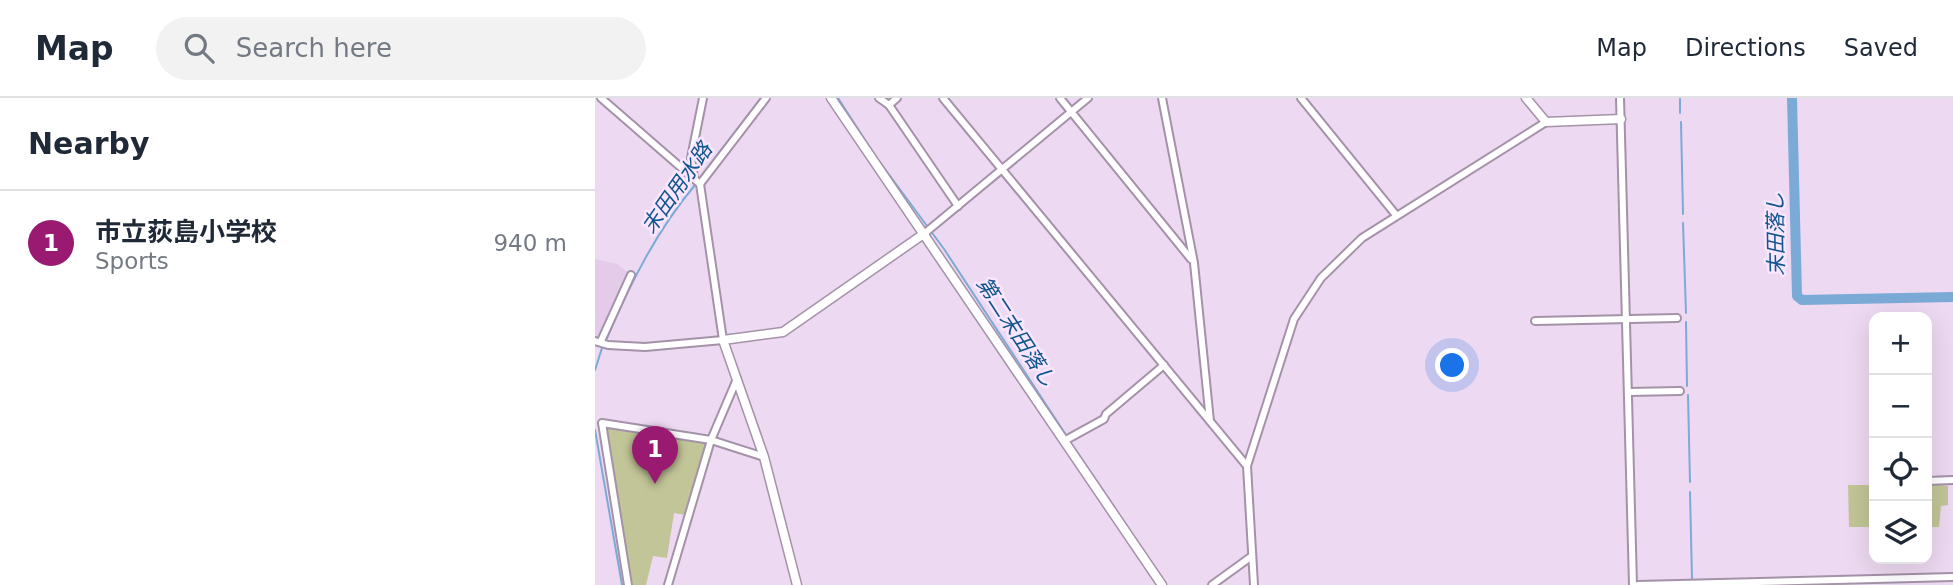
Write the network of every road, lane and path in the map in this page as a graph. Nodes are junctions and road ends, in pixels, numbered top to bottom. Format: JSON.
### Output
{"nodes":[{"id":1,"x":601,"y":98,"type":"edge"},
{"id":2,"x":703,"y":98,"type":"edge"},
{"id":3,"x":766,"y":98,"type":"edge"},
{"id":4,"x":831,"y":98,"type":"edge"},
{"id":5,"x":879,"y":98,"type":"edge"},
{"id":6,"x":897,"y":98,"type":"edge"},
{"id":7,"x":943,"y":98,"type":"edge"},
{"id":8,"x":1060,"y":98,"type":"edge"},
{"id":9,"x":1089,"y":98,"type":"edge"},
{"id":10,"x":1161,"y":98,"type":"edge"},
{"id":11,"x":1301,"y":98,"type":"edge"},
{"id":12,"x":1526,"y":98,"type":"edge"},
{"id":13,"x":1620,"y":98,"type":"edge"},
{"id":14,"x":889,"y":105,"type":"junction"},
{"id":15,"x":1072,"y":112,"type":"junction"},
{"id":16,"x":1621,"y":119,"type":"junction"},
{"id":17,"x":1546,"y":122,"type":"junction"},
{"id":18,"x":1000,"y":170,"type":"junction"},
{"id":19,"x":694,"y":178,"type":"junction"},
{"id":20,"x":700,"y":184,"type":"junction"},
{"id":21,"x":958,"y":206,"type":"junction"},
{"id":22,"x":1396,"y":215,"type":"junction"},
{"id":23,"x":925,"y":233,"type":"junction"},
{"id":24,"x":1194,"y":263,"type":"junction"},
{"id":25,"x":631,"y":275,"type":"dead end"},
{"id":26,"x":1626,"y":318,"type":"junction"},
{"id":27,"x":1677,"y":318,"type":"dead end"},
{"id":28,"x":1535,"y":321,"type":"dead end"},
{"id":29,"x":723,"y":340,"type":"junction"},
{"id":30,"x":598,"y":341,"type":"edge"},
{"id":31,"x":1164,"y":365,"type":"junction"},
{"id":32,"x":737,"y":379,"type":"junction"},
{"id":33,"x":1680,"y":391,"type":"dead end"},
{"id":34,"x":1628,"y":392,"type":"junction"},
{"id":35,"x":1210,"y":421,"type":"junction"},
{"id":36,"x":711,"y":440,"type":"junction"},
{"id":37,"x":1064,"y":441,"type":"junction"},
{"id":38,"x":764,"y":457,"type":"junction"},
{"id":39,"x":1247,"y":466,"type":"junction"},
{"id":40,"x":1953,"y":480,"type":"edge"},
{"id":41,"x":1932,"y":481,"type":"edge"},
{"id":42,"x":1252,"y":556,"type":"junction"},
{"id":43,"x":1953,"y":577,"type":"edge"},
{"id":44,"x":1213,"y":584,"type":"edge"},
{"id":45,"x":628,"y":585,"type":"edge"},
{"id":46,"x":668,"y":585,"type":"edge"},
{"id":47,"x":797,"y":585,"type":"edge"},
{"id":48,"x":1162,"y":585,"type":"edge"},
{"id":49,"x":1227,"y":585,"type":"edge"},
{"id":50,"x":1254,"y":585,"type":"edge"},
{"id":51,"x":1636,"y":585,"type":"edge"}],
"edges":[{"from":1,"to":19,"type":"street"},
{"from":2,"to":19,"type":"street"},
{"from":3,"to":20,"type":"street"},
{"from":4,"to":23,"type":"street"},
{"from":5,"to":14,"type":"street"},
{"from":6,"to":14,"type":"street"},
{"from":7,"to":18,"type":"street"},
{"from":8,"to":15,"type":"street"},
{"from":9,"to":15,"type":"street"},
{"from":10,"to":24,"type":"street"},
{"from":11,"to":22,"type":"street"},
{"from":12,"to":17,"type":"street"},
{"from":13,"to":16,"type":"street"},
{"from":14,"to":21,"type":"street"},
{"from":15,"to":18,"type":"street"},
{"from":15,"to":24,"type":"street"},
{"from":16,"to":17,"type":"street"},
{"from":16,"to":26,"type":"street"},
{"from":17,"to":22,"type":"street"},
{"from":18,"to":21,"type":"street"},
{"from":18,"to":31,"type":"street"},
{"from":19,"to":20,"type":"street"},
{"from":20,"to":29,"type":"street"},
{"from":21,"to":23,"type":"street"},
{"from":22,"to":39,"type":"street"},
{"from":23,"to":29,"type":"street"},
{"from":23,"to":37,"type":"street"},
{"from":24,"to":35,"type":"street"},
{"from":25,"to":30,"type":"street"},
{"from":26,"to":27,"type":"street"},
{"from":26,"to":28,"type":"street"},
{"from":26,"to":34,"type":"street"},
{"from":29,"to":30,"type":"street"},
{"from":29,"to":32,"type":"street"},
{"from":31,"to":35,"type":"street"},
{"from":31,"to":37,"type":"street"},
{"from":32,"to":36,"type":"street"},
{"from":32,"to":38,"type":"street"},
{"from":33,"to":34,"type":"street"},
{"from":34,"to":51,"type":"street"},
{"from":35,"to":39,"type":"street"},
{"from":36,"to":38,"type":"street"},
{"from":36,"to":45,"type":"street"},
{"from":36,"to":46,"type":"street"},
{"from":37,"to":48,"type":"street"},
{"from":38,"to":47,"type":"street"},
{"from":39,"to":42,"type":"street"},
{"from":40,"to":41,"type":"street"},
{"from":42,"to":44,"type":"street"},
{"from":42,"to":50,"type":"street"},
{"from":43,"to":51,"type":"street"},
{"from":44,"to":49,"type":"street"}]}
